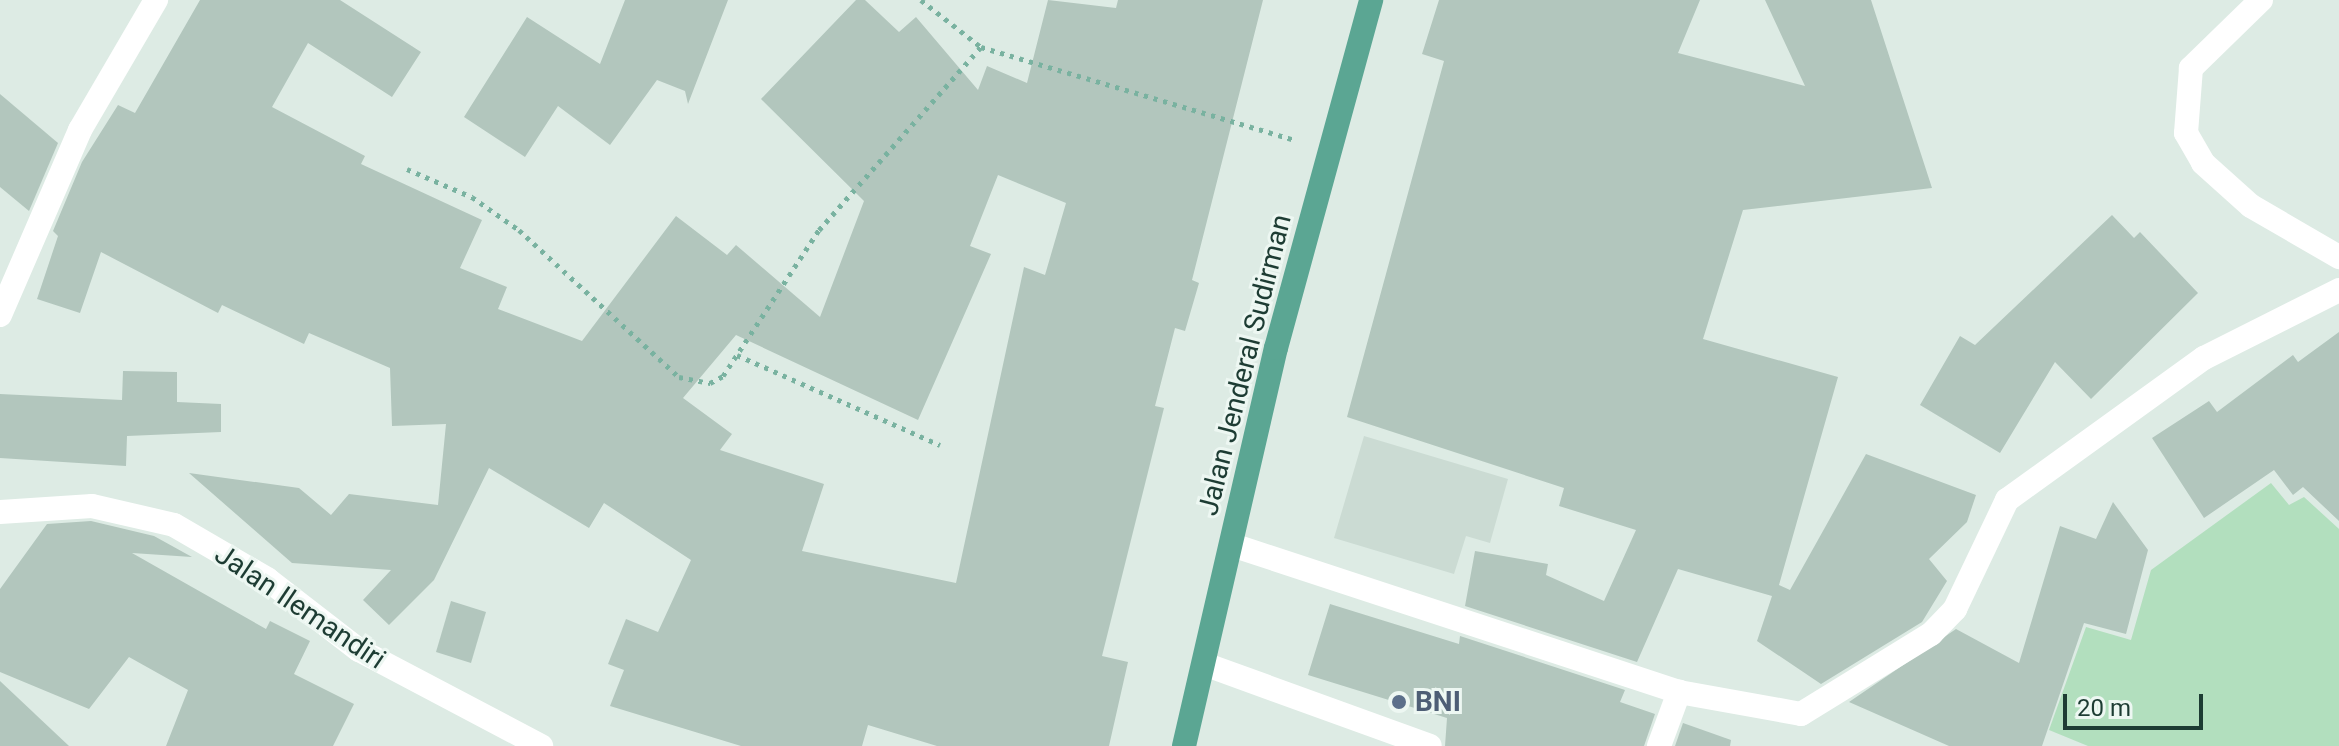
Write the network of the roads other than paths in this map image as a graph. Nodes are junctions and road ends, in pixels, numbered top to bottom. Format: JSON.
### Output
{"nodes":[{"id":1,"x":156,"y":0,"type":"edge"},
{"id":2,"x":1371,"y":0,"type":"edge"},
{"id":3,"x":2261,"y":0,"type":"edge"},
{"id":4,"x":2339,"y":257,"type":"edge"},
{"id":5,"x":2339,"y":290,"type":"edge"},
{"id":6,"x":0,"y":315,"type":"edge"},
{"id":7,"x":0,"y":512,"type":"edge"},
{"id":8,"x":1232,"y":545,"type":"junction"},
{"id":9,"x":1204,"y":664,"type":"junction"},
{"id":10,"x":1679,"y":692,"type":"junction"},
{"id":11,"x":541,"y":746,"type":"edge"},
{"id":12,"x":1184,"y":746,"type":"edge"},
{"id":13,"x":1430,"y":746,"type":"edge"},
{"id":14,"x":1659,"y":746,"type":"edge"}],
"edges":[{"from":1,"to":6,"type":"street"},
{"from":2,"to":8,"type":"main road","name":"Jalan Jenderal Sudirman"},
{"from":3,"to":4,"type":"street"},
{"from":5,"to":10,"type":"street"},
{"from":7,"to":11,"type":"street","name":"Jalan Ilemandiri"},
{"from":8,"to":9,"type":"main road","name":"Jalan Jenderal Sudirman"},
{"from":8,"to":10,"type":"street"},
{"from":9,"to":12,"type":"main road","name":"Jalan Jenderal Sudirman"},
{"from":9,"to":13,"type":"street"},
{"from":10,"to":14,"type":"street"}]}
